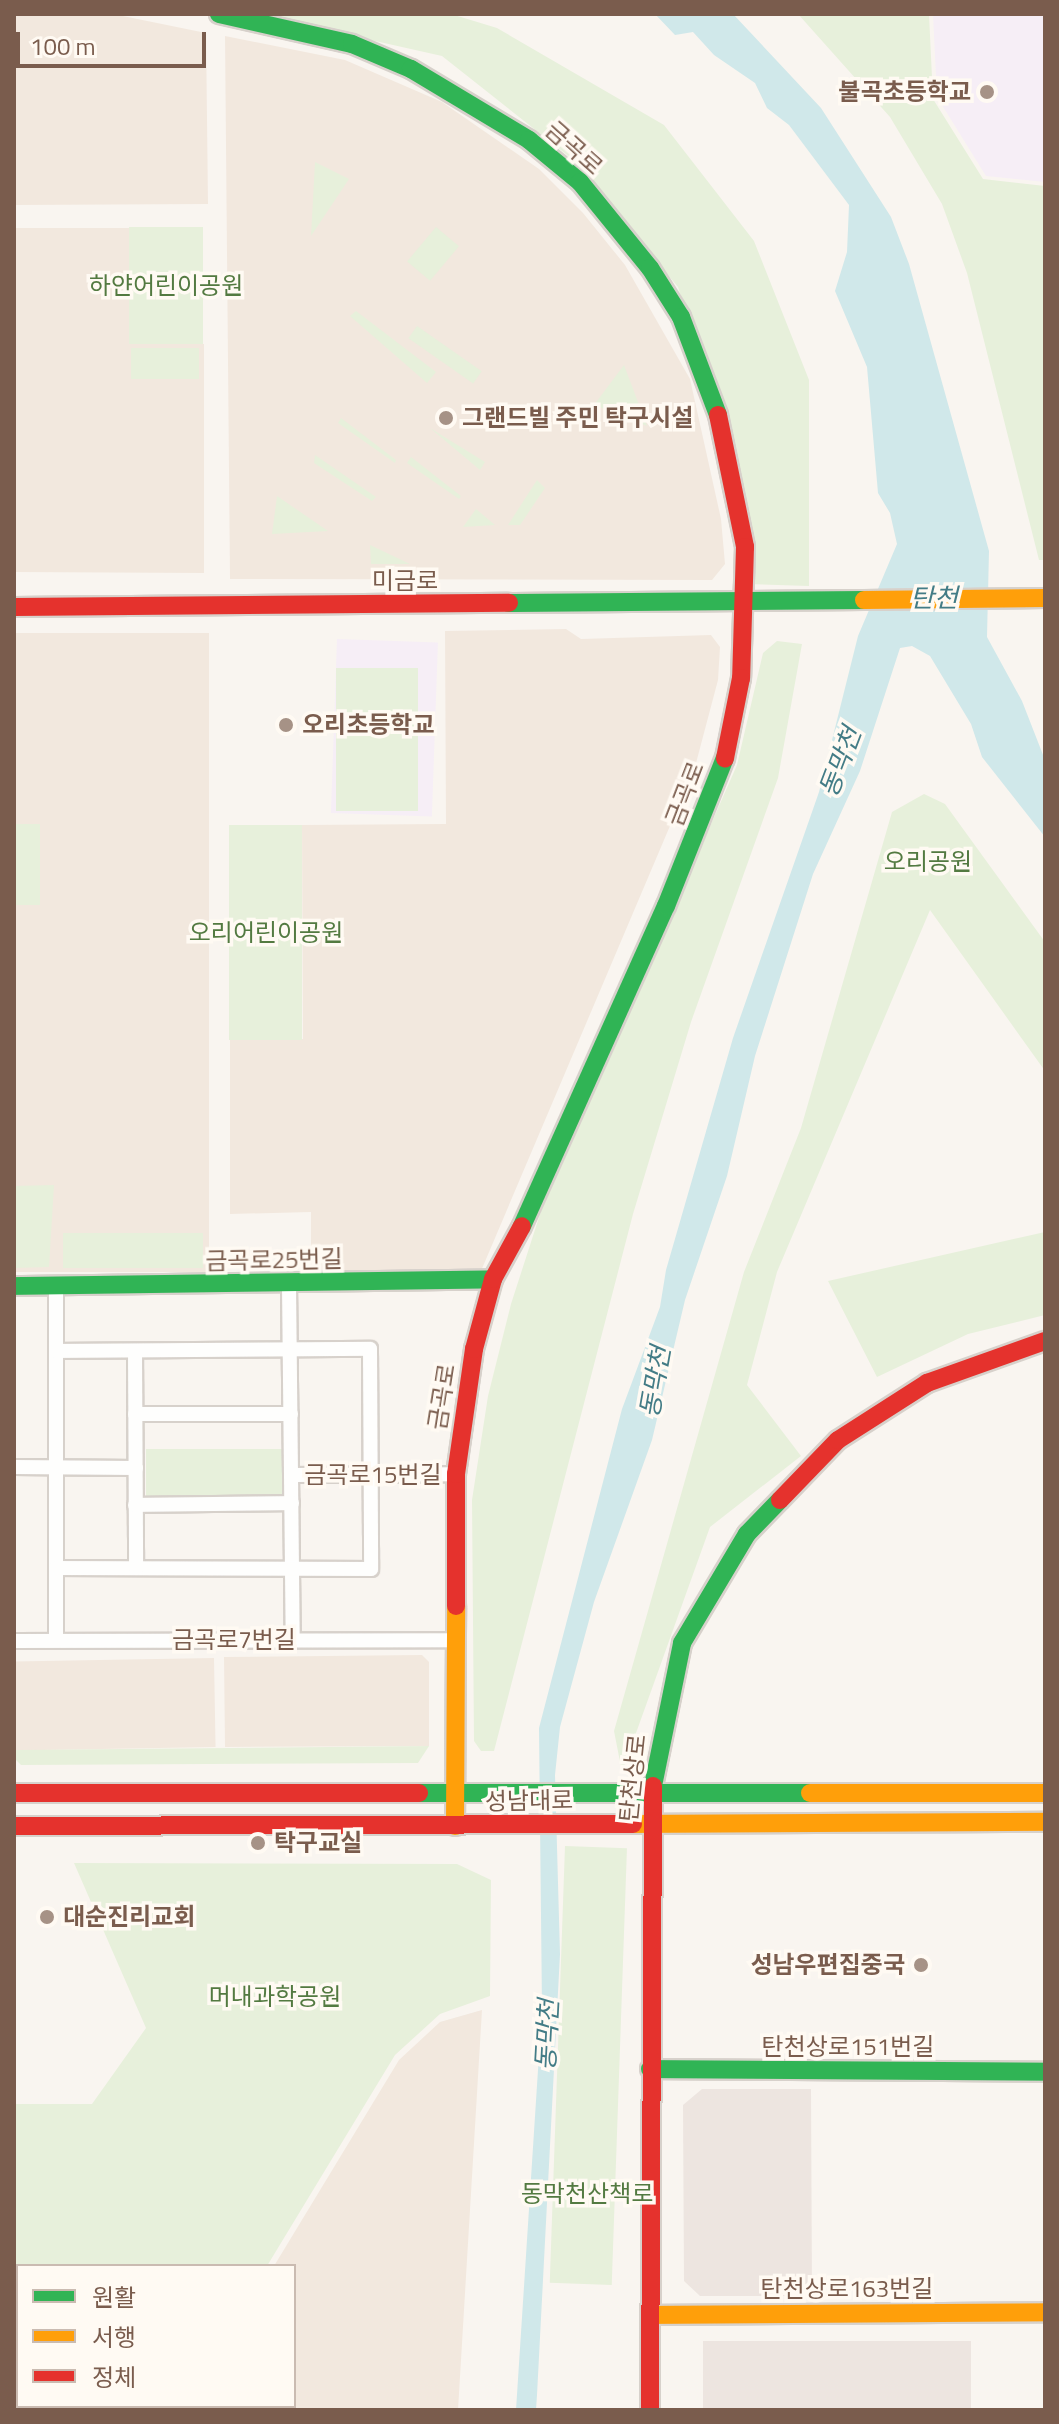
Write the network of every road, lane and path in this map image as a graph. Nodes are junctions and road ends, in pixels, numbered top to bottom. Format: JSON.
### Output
{"nodes":[{"id":1,"x":219,"y":14,"type":"edge"},
{"id":2,"x":1045,"y":598,"type":"edge"},
{"id":3,"x":746,"y":604,"type":"junction"},
{"id":4,"x":14,"y":607,"type":"edge"},
{"id":5,"x":493,"y":1279,"type":"junction"},
{"id":6,"x":289,"y":1284,"type":"junction"},
{"id":7,"x":14,"y":1286,"type":"edge"},
{"id":8,"x":56,"y":1286,"type":"junction"},
{"id":9,"x":1045,"y":1341,"type":"edge"},
{"id":10,"x":289,"y":1350,"type":"junction"},
{"id":11,"x":56,"y":1351,"type":"junction"},
{"id":12,"x":135,"y":1351,"type":"junction"},
{"id":13,"x":135,"y":1414,"type":"junction"},
{"id":14,"x":291,"y":1414,"type":"junction"},
{"id":15,"x":14,"y":1467,"type":"edge"},
{"id":16,"x":136,"y":1468,"type":"junction"},
{"id":17,"x":56,"y":1471,"type":"junction"},
{"id":18,"x":371,"y":1474,"type":"junction"},
{"id":19,"x":456,"y":1474,"type":"junction"},
{"id":20,"x":291,"y":1475,"type":"junction"},
{"id":21,"x":292,"y":1503,"type":"junction"},
{"id":22,"x":135,"y":1505,"type":"junction"},
{"id":23,"x":56,"y":1568,"type":"junction"},
{"id":24,"x":136,"y":1568,"type":"junction"},
{"id":25,"x":292,"y":1568,"type":"junction"},
{"id":26,"x":56,"y":1640,"type":"junction"},
{"id":27,"x":293,"y":1640,"type":"junction"},
{"id":28,"x":455,"y":1640,"type":"junction"},
{"id":29,"x":14,"y":1641,"type":"edge"},
{"id":30,"x":455,"y":1792,"type":"junction"},
{"id":31,"x":14,"y":1793,"type":"edge"},
{"id":32,"x":651,"y":1793,"type":"junction"},
{"id":33,"x":1045,"y":1793,"type":"edge"},
{"id":34,"x":1045,"y":1822,"type":"edge"},
{"id":35,"x":650,"y":1824,"type":"junction"},
{"id":36,"x":14,"y":1826,"type":"edge"},
{"id":37,"x":455,"y":1826,"type":"junction"},
{"id":38,"x":650,"y":2069,"type":"junction"},
{"id":39,"x":1045,"y":2072,"type":"edge"},
{"id":40,"x":1045,"y":2312,"type":"edge"},
{"id":41,"x":650,"y":2315,"type":"junction"},
{"id":42,"x":650,"y":2410,"type":"edge"}],
"edges":[{"from":1,"to":3,"type":"main road","name":"금곡로"},
{"from":2,"to":3,"type":"main road","name":"미금로"},
{"from":3,"to":4,"type":"main road","name":"미금로"},
{"from":3,"to":5,"type":"main road","name":"금곡로"},
{"from":5,"to":6,"type":"main road","name":"금곡로25번길"},
{"from":5,"to":19,"type":"main road","name":"금곡로"},
{"from":6,"to":8,"type":"main road","name":"금곡로25번길"},
{"from":6,"to":10,"type":"street"},
{"from":7,"to":8,"type":"main road","name":"금곡로25번길"},
{"from":8,"to":11,"type":"street"},
{"from":9,"to":32,"type":"main road","name":"탄천상로"},
{"from":10,"to":12,"type":"street"},
{"from":10,"to":14,"type":"street"},
{"from":10,"to":18,"type":"street"},
{"from":11,"to":12,"type":"street"},
{"from":11,"to":17,"type":"street"},
{"from":12,"to":13,"type":"street"},
{"from":13,"to":14,"type":"street"},
{"from":13,"to":16,"type":"street"},
{"from":14,"to":20,"type":"street"},
{"from":15,"to":17,"type":"street"},
{"from":16,"to":17,"type":"street"},
{"from":16,"to":22,"type":"street"},
{"from":17,"to":23,"type":"street"},
{"from":18,"to":19,"type":"street","name":"금곡로15번길"},
{"from":18,"to":20,"type":"street","name":"금곡로15번길"},
{"from":18,"to":25,"type":"street"},
{"from":19,"to":28,"type":"main road","name":"금곡로"},
{"from":20,"to":21,"type":"street"},
{"from":21,"to":22,"type":"street"},
{"from":21,"to":25,"type":"street"},
{"from":22,"to":24,"type":"street"},
{"from":23,"to":24,"type":"street"},
{"from":23,"to":26,"type":"street"},
{"from":24,"to":25,"type":"street"},
{"from":25,"to":27,"type":"street"},
{"from":26,"to":27,"type":"street","name":"금곡로7번길"},
{"from":26,"to":29,"type":"street","name":"금곡로7번길"},
{"from":27,"to":28,"type":"street","name":"금곡로7번길"},
{"from":28,"to":30,"type":"main road","name":"금곡로"},
{"from":30,"to":31,"type":"main road","name":"성남대로"},
{"from":30,"to":32,"type":"main road","name":"성남대로"},
{"from":30,"to":37,"type":"main road","name":"금곡로"},
{"from":32,"to":33,"type":"main road","name":"성남대로"},
{"from":32,"to":35,"type":"main road","name":"탄천상로"},
{"from":34,"to":35,"type":"main road","name":"성남대로"},
{"from":35,"to":37,"type":"main road","name":"성남대로"},
{"from":35,"to":38,"type":"main road","name":"탄천상로"},
{"from":36,"to":37,"type":"main road","name":"성남대로"},
{"from":38,"to":39,"type":"main road","name":"탄천상로151번길"},
{"from":38,"to":41,"type":"main road","name":"탄천상로"},
{"from":40,"to":41,"type":"main road","name":"탄천상로163번길"},
{"from":41,"to":42,"type":"main road","name":"탄천상로"}]}
